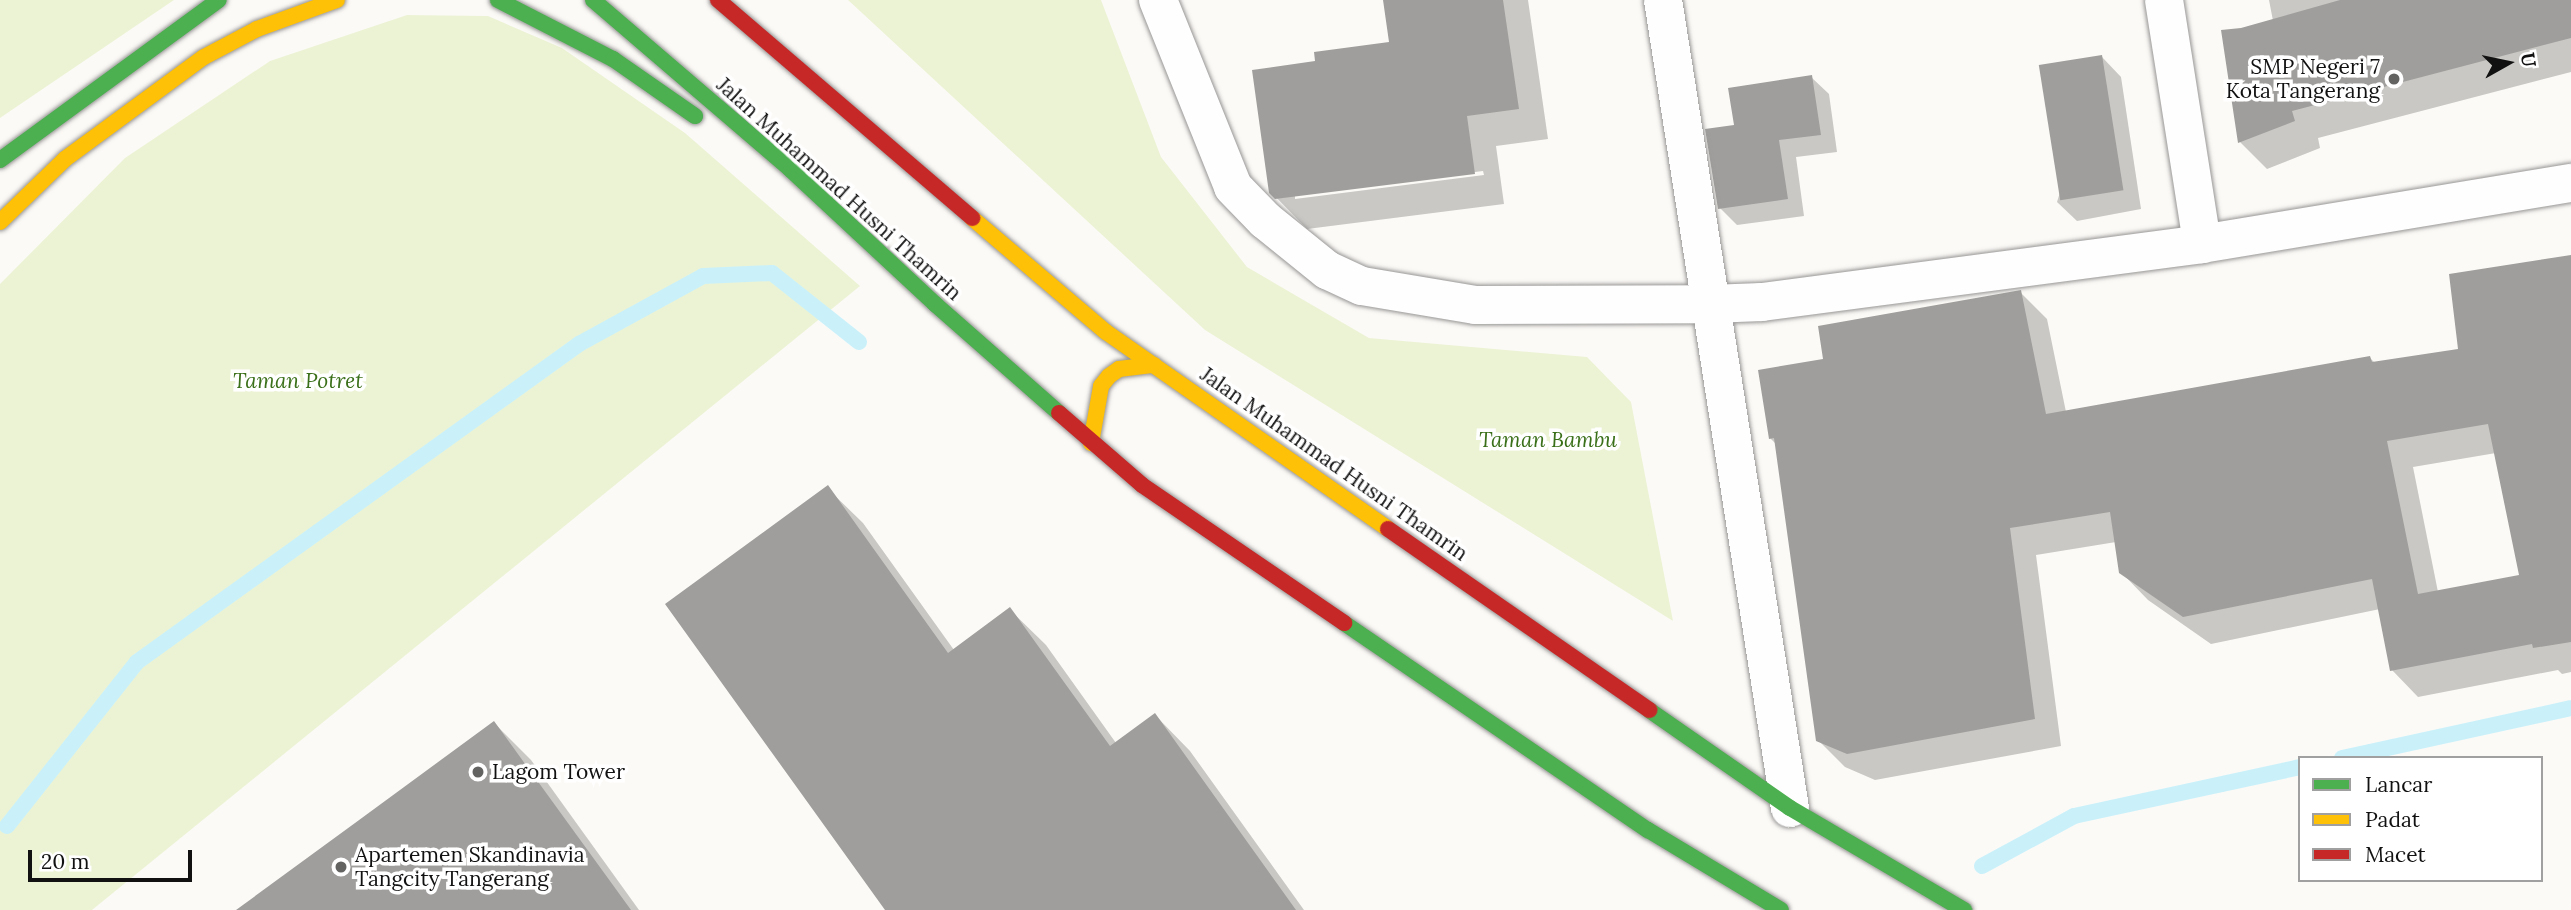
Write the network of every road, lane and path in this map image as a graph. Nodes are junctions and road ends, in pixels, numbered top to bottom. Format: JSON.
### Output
{"nodes":[{"id":1,"x":219,"y":0,"type":"edge"},
{"id":2,"x":337,"y":0,"type":"edge"},
{"id":3,"x":498,"y":0,"type":"edge"},
{"id":4,"x":593,"y":0,"type":"edge"},
{"id":5,"x":719,"y":0,"type":"edge"},
{"id":6,"x":1158,"y":0,"type":"edge"},
{"id":7,"x":1664,"y":0,"type":"edge"},
{"id":8,"x":2164,"y":0,"type":"edge"},
{"id":9,"x":705,"y":122,"type":"dead end"},
{"id":10,"x":728,"y":136,"type":"dead end"},
{"id":11,"x":0,"y":160,"type":"edge"},
{"id":12,"x":791,"y":170,"type":"junction"},
{"id":13,"x":2571,"y":183,"type":"edge"},
{"id":14,"x":0,"y":222,"type":"edge"},
{"id":15,"x":2202,"y":244,"type":"junction"},
{"id":16,"x":1710,"y":304,"type":"junction"},
{"id":17,"x":1154,"y":365,"type":"junction"},
{"id":18,"x":1091,"y":443,"type":"junction"},
{"id":19,"x":1790,"y":807,"type":"junction"},
{"id":20,"x":1781,"y":910,"type":"edge"},
{"id":21,"x":1965,"y":910,"type":"edge"}],
"edges":[{"from":1,"to":11,"type":"main road"},
{"from":2,"to":14,"type":"main road"},
{"from":3,"to":9,"type":"main road"},
{"from":4,"to":12,"type":"main road","name":"Jalan Muhammad Husni Thamrin"},
{"from":5,"to":17,"type":"main road","name":"Jalan Muhammad Husni Thamrin"},
{"from":6,"to":16,"type":"street"},
{"from":7,"to":16,"type":"street"},
{"from":8,"to":15,"type":"street"},
{"from":10,"to":12,"type":"main road"},
{"from":12,"to":18,"type":"main road","name":"Jalan Muhammad Husni Thamrin"},
{"from":13,"to":15,"type":"street"},
{"from":15,"to":16,"type":"street"},
{"from":16,"to":19,"type":"street"},
{"from":17,"to":18,"type":"main road"},
{"from":17,"to":19,"type":"main road","name":"Jalan Muhammad Husni Thamrin"},
{"from":18,"to":20,"type":"main road","name":"Jalan Muhammad Husni Thamrin"},
{"from":19,"to":21,"type":"main road","name":"Jalan Muhammad Husni Thamrin"}]}
